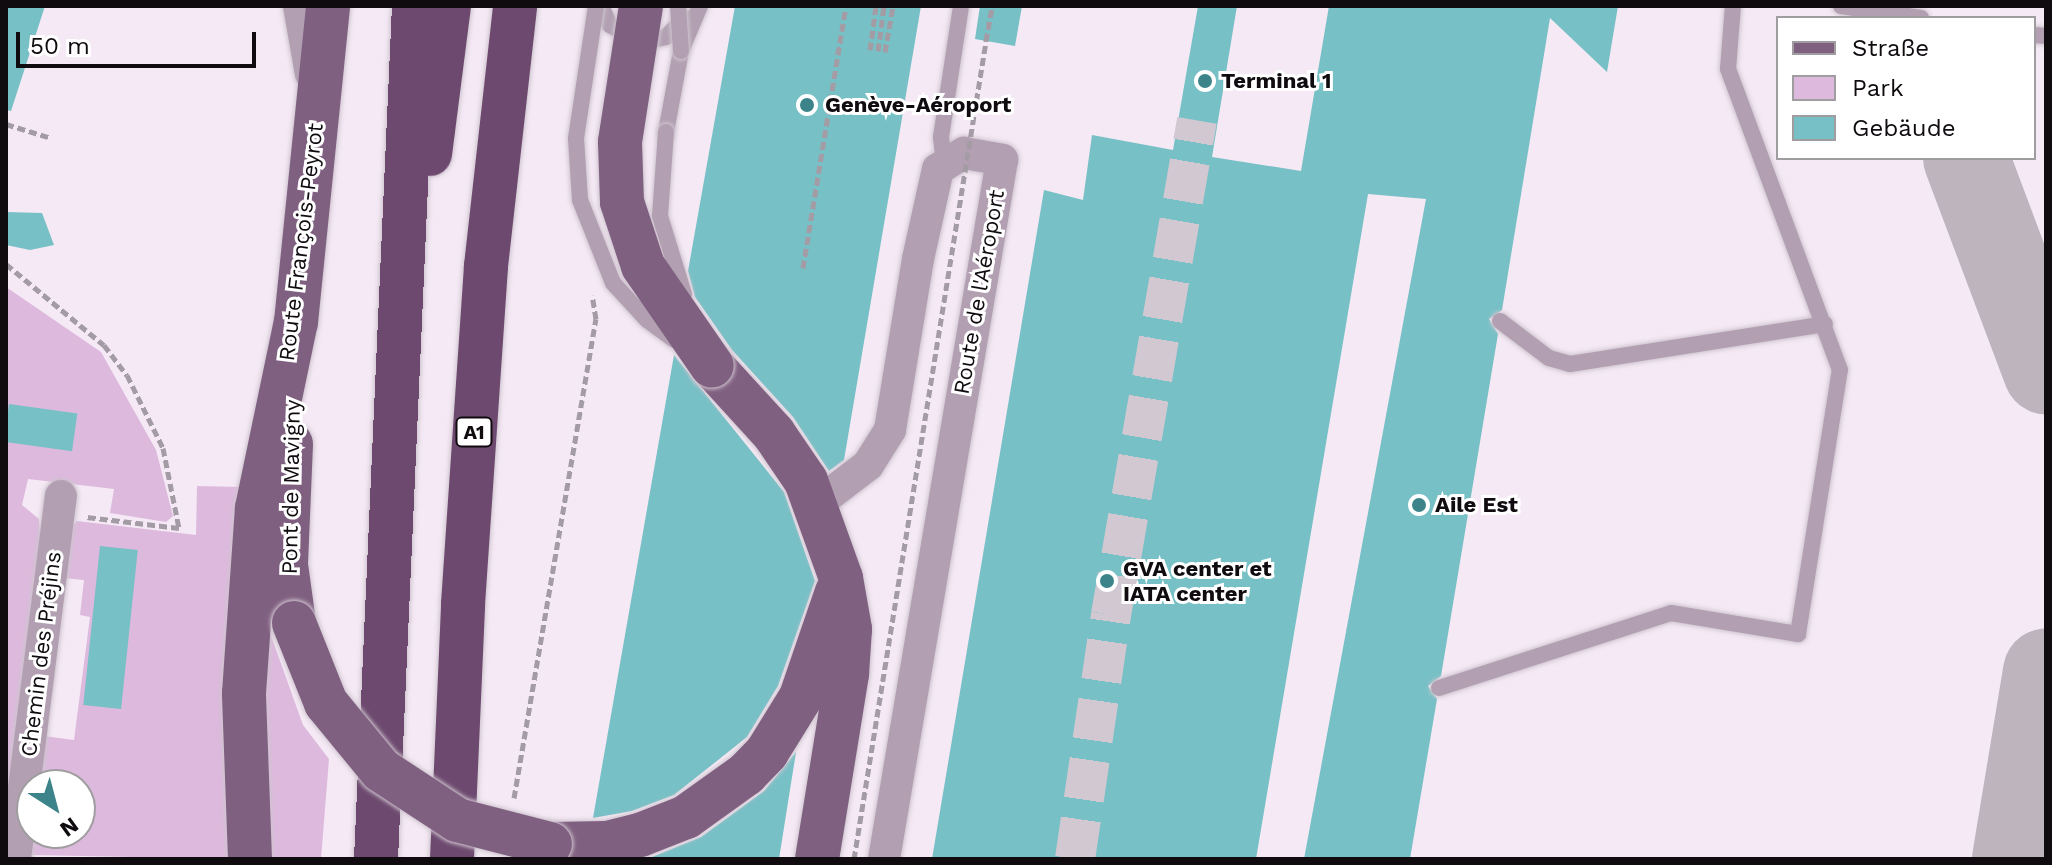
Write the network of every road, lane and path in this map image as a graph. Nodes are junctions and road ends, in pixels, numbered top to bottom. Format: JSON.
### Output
{"nodes":[{"id":1,"x":299,"y":6,"type":"edge"},
{"id":2,"x":328,"y":6,"type":"edge"},
{"id":3,"x":414,"y":6,"type":"edge"},
{"id":4,"x":449,"y":6,"type":"edge"},
{"id":5,"x":515,"y":6,"type":"edge"},
{"id":6,"x":598,"y":6,"type":"edge"},
{"id":7,"x":641,"y":6,"type":"edge"},
{"id":8,"x":678,"y":6,"type":"edge"},
{"id":9,"x":691,"y":6,"type":"edge"},
{"id":10,"x":700,"y":6,"type":"edge"},
{"id":11,"x":846,"y":6,"type":"edge"},
{"id":12,"x":876,"y":6,"type":"edge"},
{"id":13,"x":884,"y":6,"type":"edge"},
{"id":14,"x":893,"y":6,"type":"edge"},
{"id":15,"x":961,"y":6,"type":"edge"},
{"id":16,"x":992,"y":6,"type":"edge"},
{"id":17,"x":1733,"y":6,"type":"edge"},
{"id":18,"x":1841,"y":6,"type":"edge"},
{"id":19,"x":1908,"y":16,"type":"edge"},
{"id":20,"x":870,"y":50,"type":"dead end"},
{"id":21,"x":681,"y":51,"type":"junction"},
{"id":22,"x":317,"y":110,"type":"junction"},
{"id":23,"x":6,"y":124,"type":"edge"},
{"id":24,"x":51,"y":138,"type":"dead end"},
{"id":25,"x":944,"y":162,"type":"junction"},
{"id":26,"x":6,"y":264,"type":"edge"},
{"id":27,"x":803,"y":268,"type":"dead end"},
{"id":28,"x":589,"y":286,"type":"dead end"},
{"id":29,"x":1500,"y":321,"type":"dead end"},
{"id":30,"x":296,"y":322,"type":"junction"},
{"id":31,"x":1825,"y":324,"type":"junction"},
{"id":32,"x":712,"y":366,"type":"junction"},
{"id":33,"x":400,"y":376,"type":"junction"},
{"id":34,"x":817,"y":504,"type":"junction"},
{"id":35,"x":59,"y":505,"type":"joint"},
{"id":36,"x":841,"y":578,"type":"junction"},
{"id":37,"x":1439,"y":688,"type":"dead end"},
{"id":38,"x":513,"y":804,"type":"dead end"},
{"id":39,"x":15,"y":859,"type":"edge"},
{"id":40,"x":250,"y":859,"type":"edge"},
{"id":41,"x":376,"y":859,"type":"edge"},
{"id":42,"x":452,"y":859,"type":"edge"},
{"id":43,"x":817,"y":859,"type":"edge"},
{"id":44,"x":854,"y":859,"type":"edge"},
{"id":45,"x":884,"y":859,"type":"edge"}],
"edges":[{"from":1,"to":22,"type":"street"},
{"from":2,"to":22,"type":"main road","name":"Route François-Peyrot"},
{"from":3,"to":33,"type":"highway"},
{"from":4,"to":33,"type":"highway"},
{"from":5,"to":42,"type":"highway","number":"A1"},
{"from":6,"to":9,"type":"lane"},
{"from":6,"to":32,"type":"lane","bridge":true},
{"from":7,"to":32,"type":"main road","bridge":true},
{"from":8,"to":21,"type":"lane","bridge":true},
{"from":10,"to":21,"type":"lane"},
{"from":11,"to":27,"type":"path"},
{"from":12,"to":20,"type":"path"},
{"from":13,"to":14,"type":"path"},
{"from":15,"to":25,"type":"lane"},
{"from":16,"to":44,"type":"path","bridge":true},
{"from":17,"to":31,"type":"lane"},
{"from":18,"to":19,"type":"lane"},
{"from":21,"to":32,"type":"lane","bridge":true},
{"from":22,"to":30,"type":"main road","name":"Route François-Peyrot"},
{"from":23,"to":24,"type":"path"},
{"from":25,"to":34,"type":"street"},
{"from":25,"to":45,"type":"street","name":"Route de l'Aéroport"},
{"from":26,"to":35,"type":"path"},
{"from":28,"to":38,"type":"path"},
{"from":29,"to":31,"type":"lane"},
{"from":30,"to":36,"type":"main road","name":"Pont de Mavigny","bridge":true},
{"from":30,"to":40,"type":"main road","name":"Route François-Peyrot"},
{"from":31,"to":37,"type":"lane"},
{"from":32,"to":34,"type":"main road"},
{"from":33,"to":41,"type":"highway"},
{"from":34,"to":36,"type":"main road"},
{"from":35,"to":39,"type":"street","name":"Chemin des Préjins"},
{"from":36,"to":43,"type":"main road"}]}
